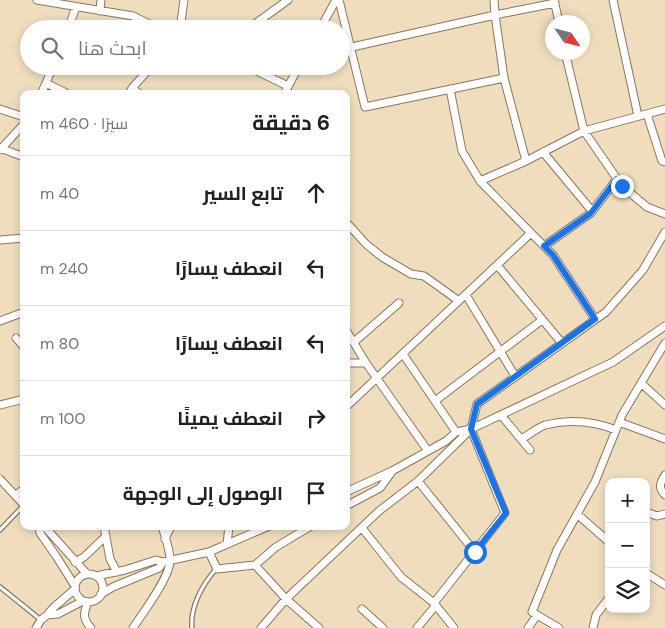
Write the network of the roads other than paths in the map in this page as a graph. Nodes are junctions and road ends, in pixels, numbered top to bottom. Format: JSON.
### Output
{"nodes":[{"id":1,"x":37,"y":0,"type":"edge"},
{"id":2,"x":101,"y":0,"type":"edge"},
{"id":3,"x":184,"y":0,"type":"edge"},
{"id":4,"x":288,"y":0,"type":"edge"},
{"id":5,"x":338,"y":0,"type":"edge"},
{"id":6,"x":494,"y":0,"type":"edge"},
{"id":7,"x":613,"y":0,"type":"edge"},
{"id":8,"x":554,"y":2,"type":"edge"},
{"id":9,"x":76,"y":7,"type":"junction"},
{"id":10,"x":100,"y":11,"type":"junction"},
{"id":11,"x":495,"y":15,"type":"junction"},
{"id":12,"x":557,"y":15,"type":"edge"},
{"id":13,"x":71,"y":20,"type":"edge"},
{"id":14,"x":141,"y":20,"type":"edge"},
{"id":15,"x":181,"y":20,"type":"edge"},
{"id":16,"x":260,"y":20,"type":"edge"},
{"id":17,"x":326,"y":20,"type":"edge"},
{"id":18,"x":344,"y":20,"type":"edge"},
{"id":19,"x":350,"y":40,"type":"edge"},
{"id":20,"x":352,"y":47,"type":"junction"},
{"id":21,"x":567,"y":60,"type":"edge"},
{"id":22,"x":49,"y":75,"type":"edge"},
{"id":23,"x":144,"y":75,"type":"edge"},
{"id":24,"x":265,"y":75,"type":"edge"},
{"id":25,"x":294,"y":75,"type":"edge"},
{"id":26,"x":504,"y":78,"type":"junction"},
{"id":27,"x":46,"y":83,"type":"junction"},
{"id":28,"x":288,"y":86,"type":"junction"},
{"id":29,"x":450,"y":89,"type":"junction"},
{"id":30,"x":43,"y":90,"type":"edge"},
{"id":31,"x":60,"y":90,"type":"edge"},
{"id":32,"x":131,"y":90,"type":"edge"},
{"id":33,"x":286,"y":90,"type":"edge"},
{"id":34,"x":665,"y":109,"type":"edge"},
{"id":35,"x":0,"y":110,"type":"edge"},
{"id":36,"x":647,"y":114,"type":"junction"},
{"id":37,"x":638,"y":116,"type":"junction"},
{"id":38,"x":20,"y":117,"type":"edge"},
{"id":39,"x":20,"y":128,"type":"edge"},
{"id":40,"x":584,"y":132,"type":"junction"},
{"id":41,"x":0,"y":149,"type":"edge"},
{"id":42,"x":543,"y":152,"type":"junction"},
{"id":43,"x":20,"y":156,"type":"edge"},
{"id":44,"x":526,"y":161,"type":"junction"},
{"id":45,"x":665,"y":162,"type":"edge"},
{"id":46,"x":617,"y":179,"type":"junction"},
{"id":47,"x":480,"y":182,"type":"junction"},
{"id":48,"x":592,"y":211,"type":"junction"},
{"id":49,"x":665,"y":214,"type":"edge"},
{"id":50,"x":350,"y":226,"type":"edge"},
{"id":51,"x":665,"y":232,"type":"edge"},
{"id":52,"x":531,"y":233,"type":"junction"},
{"id":53,"x":20,"y":238,"type":"edge"},
{"id":54,"x":0,"y":240,"type":"edge"},
{"id":55,"x":544,"y":246,"type":"junction"},
{"id":56,"x":497,"y":265,"type":"junction"},
{"id":57,"x":466,"y":295,"type":"junction"},
{"id":58,"x":459,"y":301,"type":"junction"},
{"id":59,"x":399,"y":303,"type":"dead end"},
{"id":60,"x":20,"y":314,"type":"edge"},
{"id":61,"x":595,"y":319,"type":"junction"},
{"id":62,"x":542,"y":320,"type":"junction"},
{"id":63,"x":0,"y":321,"type":"edge"},
{"id":64,"x":665,"y":326,"type":"edge"},
{"id":65,"x":350,"y":336,"type":"edge"},
{"id":66,"x":16,"y":338,"type":"dead end"},
{"id":67,"x":20,"y":342,"type":"edge"},
{"id":68,"x":354,"y":342,"type":"junction"},
{"id":69,"x":561,"y":342,"type":"junction"},
{"id":70,"x":665,"y":343,"type":"edge"},
{"id":71,"x":500,"y":352,"type":"junction"},
{"id":72,"x":403,"y":354,"type":"junction"},
{"id":73,"x":350,"y":363,"type":"edge"},
{"id":74,"x":366,"y":363,"type":"junction"},
{"id":75,"x":515,"y":376,"type":"junction"},
{"id":76,"x":377,"y":378,"type":"junction"},
{"id":77,"x":641,"y":383,"type":"junction"},
{"id":78,"x":20,"y":400,"type":"edge"},
{"id":79,"x":435,"y":401,"type":"junction"},
{"id":80,"x":350,"y":402,"type":"edge"},
{"id":81,"x":0,"y":405,"type":"edge"},
{"id":82,"x":665,"y":405,"type":"edge"},
{"id":83,"x":501,"y":415,"type":"junction"},
{"id":84,"x":617,"y":426,"type":"junction"},
{"id":85,"x":471,"y":429,"type":"junction"},
{"id":86,"x":456,"y":432,"type":"junction"},
{"id":87,"x":521,"y":439,"type":"junction"},
{"id":88,"x":665,"y":439,"type":"edge"},
{"id":89,"x":530,"y":450,"type":"dead end"},
{"id":90,"x":428,"y":451,"type":"junction"},
{"id":91,"x":392,"y":471,"type":"junction"},
{"id":92,"x":665,"y":475,"type":"edge"},
{"id":93,"x":0,"y":479,"type":"edge"},
{"id":94,"x":418,"y":481,"type":"junction"},
{"id":95,"x":350,"y":490,"type":"edge"},
{"id":96,"x":20,"y":492,"type":"edge"},
{"id":97,"x":665,"y":495,"type":"edge"},
{"id":98,"x":16,"y":496,"type":"junction"},
{"id":99,"x":20,"y":500,"type":"edge"},
{"id":100,"x":350,"y":504,"type":"edge"},
{"id":101,"x":20,"y":509,"type":"edge"},
{"id":102,"x":650,"y":513,"type":"edge"},
{"id":103,"x":577,"y":514,"type":"junction"},
{"id":104,"x":665,"y":514,"type":"edge"},
{"id":105,"x":362,"y":528,"type":"junction"},
{"id":106,"x":0,"y":530,"type":"edge"},
{"id":107,"x":40,"y":530,"type":"edge"},
{"id":108,"x":47,"y":530,"type":"edge"},
{"id":109,"x":105,"y":530,"type":"edge"},
{"id":110,"x":163,"y":530,"type":"edge"},
{"id":111,"x":169,"y":530,"type":"edge"},
{"id":112,"x":229,"y":530,"type":"edge"},
{"id":113,"x":260,"y":530,"type":"edge"},
{"id":114,"x":304,"y":530,"type":"edge"},
{"id":115,"x":106,"y":536,"type":"junction"},
{"id":116,"x":605,"y":537,"type":"edge"},
{"id":117,"x":166,"y":539,"type":"junction"},
{"id":118,"x":227,"y":544,"type":"junction"},
{"id":119,"x":209,"y":552,"type":"junction"},
{"id":120,"x":475,"y":552,"type":"junction"},
{"id":121,"x":167,"y":561,"type":"junction"},
{"id":122,"x":74,"y":562,"type":"junction"},
{"id":123,"x":255,"y":565,"type":"junction"},
{"id":124,"x":217,"y":569,"type":"junction"},
{"id":125,"x":117,"y":572,"type":"junction"},
{"id":126,"x":87,"y":574,"type":"junction"},
{"id":127,"x":650,"y":575,"type":"edge"},
{"id":128,"x":96,"y":576,"type":"junction"},
{"id":129,"x":665,"y":585,"type":"edge"},
{"id":130,"x":0,"y":587,"type":"edge"},
{"id":131,"x":75,"y":588,"type":"junction"},
{"id":132,"x":101,"y":594,"type":"junction"},
{"id":133,"x":286,"y":599,"type":"junction"},
{"id":134,"x":86,"y":601,"type":"junction"},
{"id":135,"x":605,"y":603,"type":"edge"},
{"id":136,"x":435,"y":604,"type":"junction"},
{"id":137,"x":362,"y":609,"type":"dead end"},
{"id":138,"x":47,"y":615,"type":"junction"},
{"id":139,"x":537,"y":615,"type":"junction"},
{"id":140,"x":41,"y":620,"type":"junction"},
{"id":141,"x":36,"y":628,"type":"edge"},
{"id":142,"x":91,"y":628,"type":"edge"},
{"id":143,"x":133,"y":628,"type":"edge"},
{"id":144,"x":192,"y":628,"type":"edge"},
{"id":145,"x":261,"y":628,"type":"edge"},
{"id":146,"x":319,"y":628,"type":"edge"},
{"id":147,"x":382,"y":628,"type":"edge"},
{"id":148,"x":417,"y":628,"type":"edge"},
{"id":149,"x":454,"y":628,"type":"edge"},
{"id":150,"x":528,"y":628,"type":"edge"},
{"id":151,"x":559,"y":628,"type":"edge"},
{"id":152,"x":593,"y":628,"type":"edge"}],
"edges":[{"from":1,"to":9,"type":"street"},
{"from":2,"to":10,"type":"street"},
{"from":3,"to":15,"type":"street"},
{"from":4,"to":16,"type":"street"},
{"from":5,"to":17,"type":"street"},
{"from":5,"to":18,"type":"street"},
{"from":6,"to":11,"type":"street"},
{"from":7,"to":37,"type":"street"},
{"from":8,"to":11,"type":"street"},
{"from":8,"to":12,"type":"street"},
{"from":9,"to":10,"type":"street"},
{"from":9,"to":13,"type":"street"},
{"from":10,"to":14,"type":"street"},
{"from":11,"to":20,"type":"street"},
{"from":11,"to":26,"type":"street"},
{"from":19,"to":20,"type":"street"},
{"from":20,"to":29,"type":"street"},
{"from":21,"to":40,"type":"street"},
{"from":22,"to":27,"type":"street"},
{"from":23,"to":32,"type":"street"},
{"from":24,"to":28,"type":"street"},
{"from":25,"to":28,"type":"street"},
{"from":26,"to":29,"type":"street"},
{"from":26,"to":44,"type":"street"},
{"from":27,"to":30,"type":"street"},
{"from":27,"to":31,"type":"street"},
{"from":28,"to":33,"type":"street"},
{"from":29,"to":47,"type":"street"},
{"from":34,"to":36,"type":"street"},
{"from":35,"to":38,"type":"street"},
{"from":36,"to":37,"type":"street"},
{"from":36,"to":45,"type":"street"},
{"from":37,"to":40,"type":"street"},
{"from":39,"to":41,"type":"street"},
{"from":40,"to":42,"type":"street"},
{"from":40,"to":46,"type":"street"},
{"from":41,"to":43,"type":"street"},
{"from":42,"to":44,"type":"street"},
{"from":42,"to":48,"type":"street"},
{"from":44,"to":47,"type":"street"},
{"from":46,"to":48,"type":"street"},
{"from":46,"to":49,"type":"street"},
{"from":47,"to":52,"type":"street"},
{"from":48,"to":55,"type":"street"},
{"from":50,"to":58,"type":"street"},
{"from":51,"to":61,"type":"street"},
{"from":52,"to":55,"type":"street"},
{"from":52,"to":56,"type":"street"},
{"from":53,"to":54,"type":"street"},
{"from":55,"to":61,"type":"street"},
{"from":56,"to":57,"type":"street"},
{"from":56,"to":62,"type":"street"},
{"from":57,"to":58,"type":"street"},
{"from":57,"to":71,"type":"street"},
{"from":58,"to":72,"type":"street"},
{"from":59,"to":68,"type":"street"},
{"from":60,"to":63,"type":"street"},
{"from":61,"to":69,"type":"street"},
{"from":62,"to":69,"type":"street"},
{"from":62,"to":71,"type":"street"},
{"from":64,"to":83,"type":"street"},
{"from":65,"to":68,"type":"street"},
{"from":66,"to":67,"type":"street"},
{"from":68,"to":74,"type":"street"},
{"from":69,"to":75,"type":"street"},
{"from":70,"to":77,"type":"street"},
{"from":71,"to":75,"type":"street"},
{"from":71,"to":79,"type":"street"},
{"from":72,"to":76,"type":"street"},
{"from":72,"to":79,"type":"street"},
{"from":73,"to":74,"type":"street"},
{"from":74,"to":76,"type":"street"},
{"from":75,"to":85,"type":"street"},
{"from":76,"to":80,"type":"street"},
{"from":76,"to":90,"type":"street"},
{"from":77,"to":82,"type":"street"},
{"from":77,"to":84,"type":"street"},
{"from":78,"to":81,"type":"street"},
{"from":79,"to":86,"type":"street"},
{"from":83,"to":85,"type":"street"},
{"from":83,"to":87,"type":"street"},
{"from":84,"to":87,"type":"street"},
{"from":84,"to":88,"type":"street"},
{"from":84,"to":103,"type":"street"},
{"from":85,"to":86,"type":"street"},
{"from":85,"to":94,"type":"street"},
{"from":85,"to":120,"type":"street"},
{"from":86,"to":90,"type":"street"},
{"from":87,"to":89,"type":"street"},
{"from":90,"to":91,"type":"street"},
{"from":91,"to":95,"type":"street"},
{"from":91,"to":100,"type":"street"},
{"from":92,"to":97,"type":"street"},
{"from":93,"to":98,"type":"street"},
{"from":94,"to":105,"type":"street"},
{"from":94,"to":120,"type":"street"},
{"from":96,"to":98,"type":"street"},
{"from":98,"to":99,"type":"street"},
{"from":101,"to":106,"type":"lane"},
{"from":102,"to":104,"type":"street"},
{"from":103,"to":116,"type":"street"},
{"from":103,"to":139,"type":"street"},
{"from":105,"to":133,"type":"street"},
{"from":105,"to":136,"type":"street"},
{"from":107,"to":131,"type":"street"},
{"from":108,"to":122,"type":"street"},
{"from":109,"to":115,"type":"street"},
{"from":110,"to":117,"type":"street"},
{"from":111,"to":117,"type":"street"},
{"from":112,"to":118,"type":"street"},
{"from":113,"to":118,"type":"street"},
{"from":114,"to":123,"type":"street"},
{"from":115,"to":122,"type":"street"},
{"from":115,"to":125,"type":"street"},
{"from":117,"to":121,"type":"street"},
{"from":118,"to":119,"type":"street"},
{"from":119,"to":121,"type":"street"},
{"from":119,"to":124,"type":"street"},
{"from":120,"to":136,"type":"street"},
{"from":121,"to":125,"type":"street"},
{"from":121,"to":132,"type":"street"},
{"from":121,"to":143,"type":"street"},
{"from":122,"to":126,"type":"street"},
{"from":123,"to":124,"type":"street"},
{"from":123,"to":133,"type":"street"},
{"from":124,"to":144,"type":"lane"},
{"from":125,"to":128,"type":"street"},
{"from":126,"to":128,"type":"street"},
{"from":126,"to":131,"type":"street"},
{"from":127,"to":129,"type":"street"},
{"from":128,"to":132,"type":"street"},
{"from":130,"to":140,"type":"lane"},
{"from":131,"to":134,"type":"street"},
{"from":131,"to":138,"type":"street"},
{"from":132,"to":134,"type":"street"},
{"from":133,"to":145,"type":"street"},
{"from":133,"to":146,"type":"street"},
{"from":134,"to":138,"type":"street"},
{"from":134,"to":142,"type":"street"},
{"from":135,"to":152,"type":"street"},
{"from":136,"to":148,"type":"street"},
{"from":136,"to":149,"type":"street"},
{"from":137,"to":147,"type":"street"},
{"from":138,"to":140,"type":"street"},
{"from":139,"to":150,"type":"street"},
{"from":139,"to":151,"type":"street"},
{"from":140,"to":141,"type":"street"}]}
